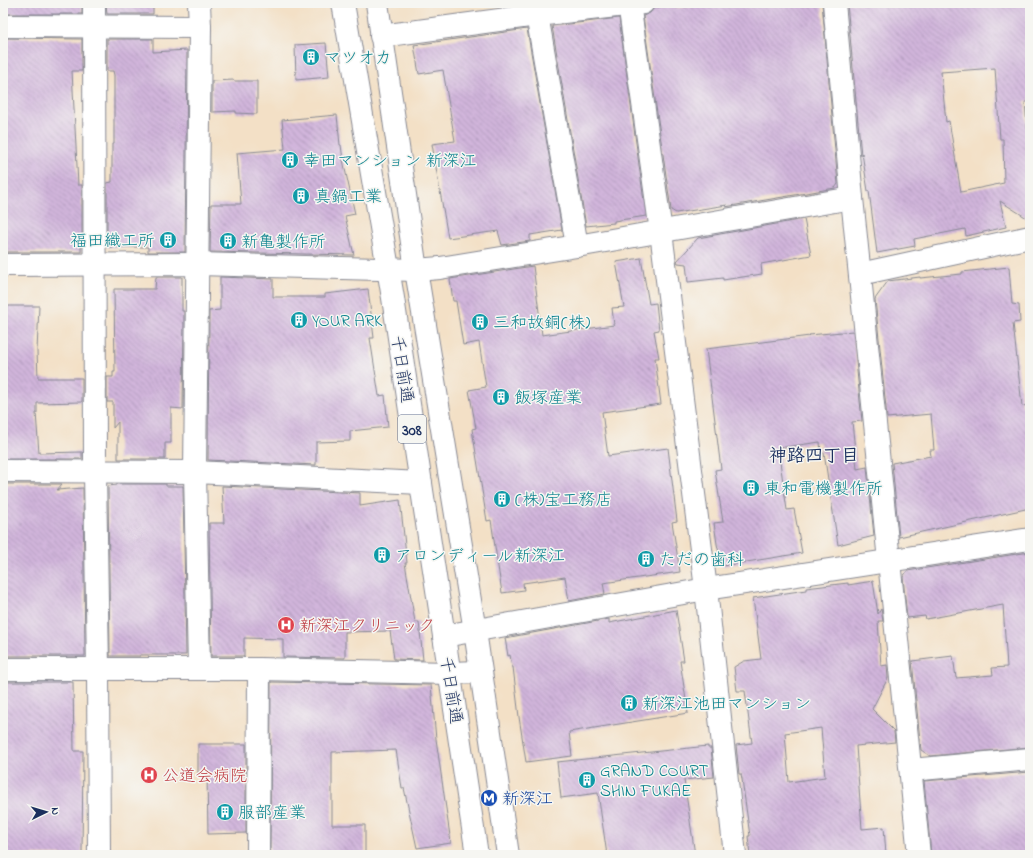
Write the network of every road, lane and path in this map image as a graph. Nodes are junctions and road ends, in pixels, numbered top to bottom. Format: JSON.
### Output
{"nodes":[{"id":1,"x":94,"y":3,"type":"edge"},
{"id":2,"x":200,"y":3,"type":"edge"},
{"id":3,"x":343,"y":3,"type":"edge"},
{"id":4,"x":377,"y":3,"type":"edge"},
{"id":5,"x":834,"y":3,"type":"edge"},
{"id":6,"x":633,"y":4,"type":"edge"},
{"id":7,"x":536,"y":9,"type":"edge"},
{"id":8,"x":3,"y":26,"type":"edge"},
{"id":9,"x":95,"y":28,"type":"junction"},
{"id":10,"x":200,"y":28,"type":"junction"},
{"id":11,"x":381,"y":36,"type":"junction"},
{"id":12,"x":852,"y":198,"type":"junction"},
{"id":13,"x":662,"y":232,"type":"junction"},
{"id":14,"x":1030,"y":237,"type":"edge"},
{"id":15,"x":577,"y":246,"type":"junction"},
{"id":16,"x":198,"y":264,"type":"junction"},
{"id":17,"x":3,"y":265,"type":"edge"},
{"id":18,"x":94,"y":265,"type":"junction"},
{"id":19,"x":388,"y":270,"type":"junction"},
{"id":20,"x":416,"y":270,"type":"junction"},
{"id":21,"x":860,"y":274,"type":"junction"},
{"id":22,"x":3,"y":471,"type":"edge"},
{"id":23,"x":95,"y":471,"type":"junction"},
{"id":24,"x":195,"y":472,"type":"junction"},
{"id":25,"x":420,"y":483,"type":"junction"},
{"id":26,"x":1030,"y":539,"type":"edge"},
{"id":27,"x":890,"y":561,"type":"junction"},
{"id":28,"x":706,"y":589,"type":"junction"},
{"id":29,"x":474,"y":631,"type":"junction"},
{"id":30,"x":444,"y":636,"type":"junction"},
{"id":31,"x":3,"y":669,"type":"edge"},
{"id":32,"x":98,"y":669,"type":"junction"},
{"id":33,"x":199,"y":669,"type":"junction"},
{"id":34,"x":259,"y":669,"type":"junction"},
{"id":35,"x":480,"y":672,"type":"junction"},
{"id":36,"x":450,"y":673,"type":"junction"},
{"id":37,"x":1030,"y":759,"type":"edge"},
{"id":38,"x":911,"y":770,"type":"junction"},
{"id":39,"x":99,"y":855,"type":"edge"},
{"id":40,"x":258,"y":855,"type":"edge"},
{"id":41,"x":477,"y":855,"type":"edge"},
{"id":42,"x":508,"y":855,"type":"edge"},
{"id":43,"x":735,"y":855,"type":"edge"},
{"id":44,"x":919,"y":855,"type":"edge"}],
"edges":[{"from":1,"to":9,"type":"main road"},
{"from":2,"to":10,"type":"main road"},
{"from":3,"to":19,"type":"main road","name":"千日前通","number":"308"},
{"from":4,"to":11,"type":"main road","name":"千日前通","number":"308"},
{"from":5,"to":12,"type":"main road"},
{"from":6,"to":7,"type":"main road"},
{"from":6,"to":13,"type":"main road"},
{"from":7,"to":11,"type":"main road"},
{"from":7,"to":15,"type":"main road"},
{"from":8,"to":9,"type":"main road"},
{"from":9,"to":10,"type":"main road"},
{"from":9,"to":18,"type":"main road"},
{"from":10,"to":16,"type":"main road"},
{"from":11,"to":20,"type":"main road","name":"千日前通","number":"308"},
{"from":12,"to":13,"type":"main road"},
{"from":12,"to":21,"type":"main road"},
{"from":13,"to":15,"type":"main road"},
{"from":13,"to":28,"type":"main road"},
{"from":14,"to":21,"type":"main road"},
{"from":15,"to":20,"type":"main road"},
{"from":16,"to":18,"type":"main road"},
{"from":16,"to":19,"type":"main road"},
{"from":16,"to":24,"type":"main road"},
{"from":17,"to":18,"type":"main road"},
{"from":18,"to":23,"type":"main road"},
{"from":19,"to":20,"type":"main road"},
{"from":19,"to":25,"type":"main road","name":"千日前通","number":"308"},
{"from":20,"to":29,"type":"main road","name":"千日前通","number":"308"},
{"from":21,"to":27,"type":"main road"},
{"from":22,"to":23,"type":"main road"},
{"from":23,"to":24,"type":"main road"},
{"from":23,"to":32,"type":"main road"},
{"from":24,"to":25,"type":"main road"},
{"from":24,"to":33,"type":"main road"},
{"from":25,"to":30,"type":"main road","name":"千日前通","number":"308"},
{"from":26,"to":27,"type":"main road"},
{"from":27,"to":28,"type":"main road"},
{"from":27,"to":38,"type":"main road"},
{"from":28,"to":29,"type":"main road"},
{"from":28,"to":43,"type":"main road"},
{"from":29,"to":30,"type":"main road"},
{"from":29,"to":35,"type":"main road","name":"千日前通","number":"308"},
{"from":30,"to":36,"type":"main road","name":"千日前通","number":"308"},
{"from":31,"to":32,"type":"main road"},
{"from":32,"to":33,"type":"main road"},
{"from":32,"to":39,"type":"main road"},
{"from":33,"to":34,"type":"main road"},
{"from":34,"to":36,"type":"main road"},
{"from":34,"to":40,"type":"main road"},
{"from":35,"to":36,"type":"main road"},
{"from":35,"to":42,"type":"main road","name":"千日前通","number":"308"},
{"from":36,"to":41,"type":"main road","name":"千日前通","number":"308"},
{"from":37,"to":38,"type":"main road"},
{"from":38,"to":44,"type":"main road"}]}
